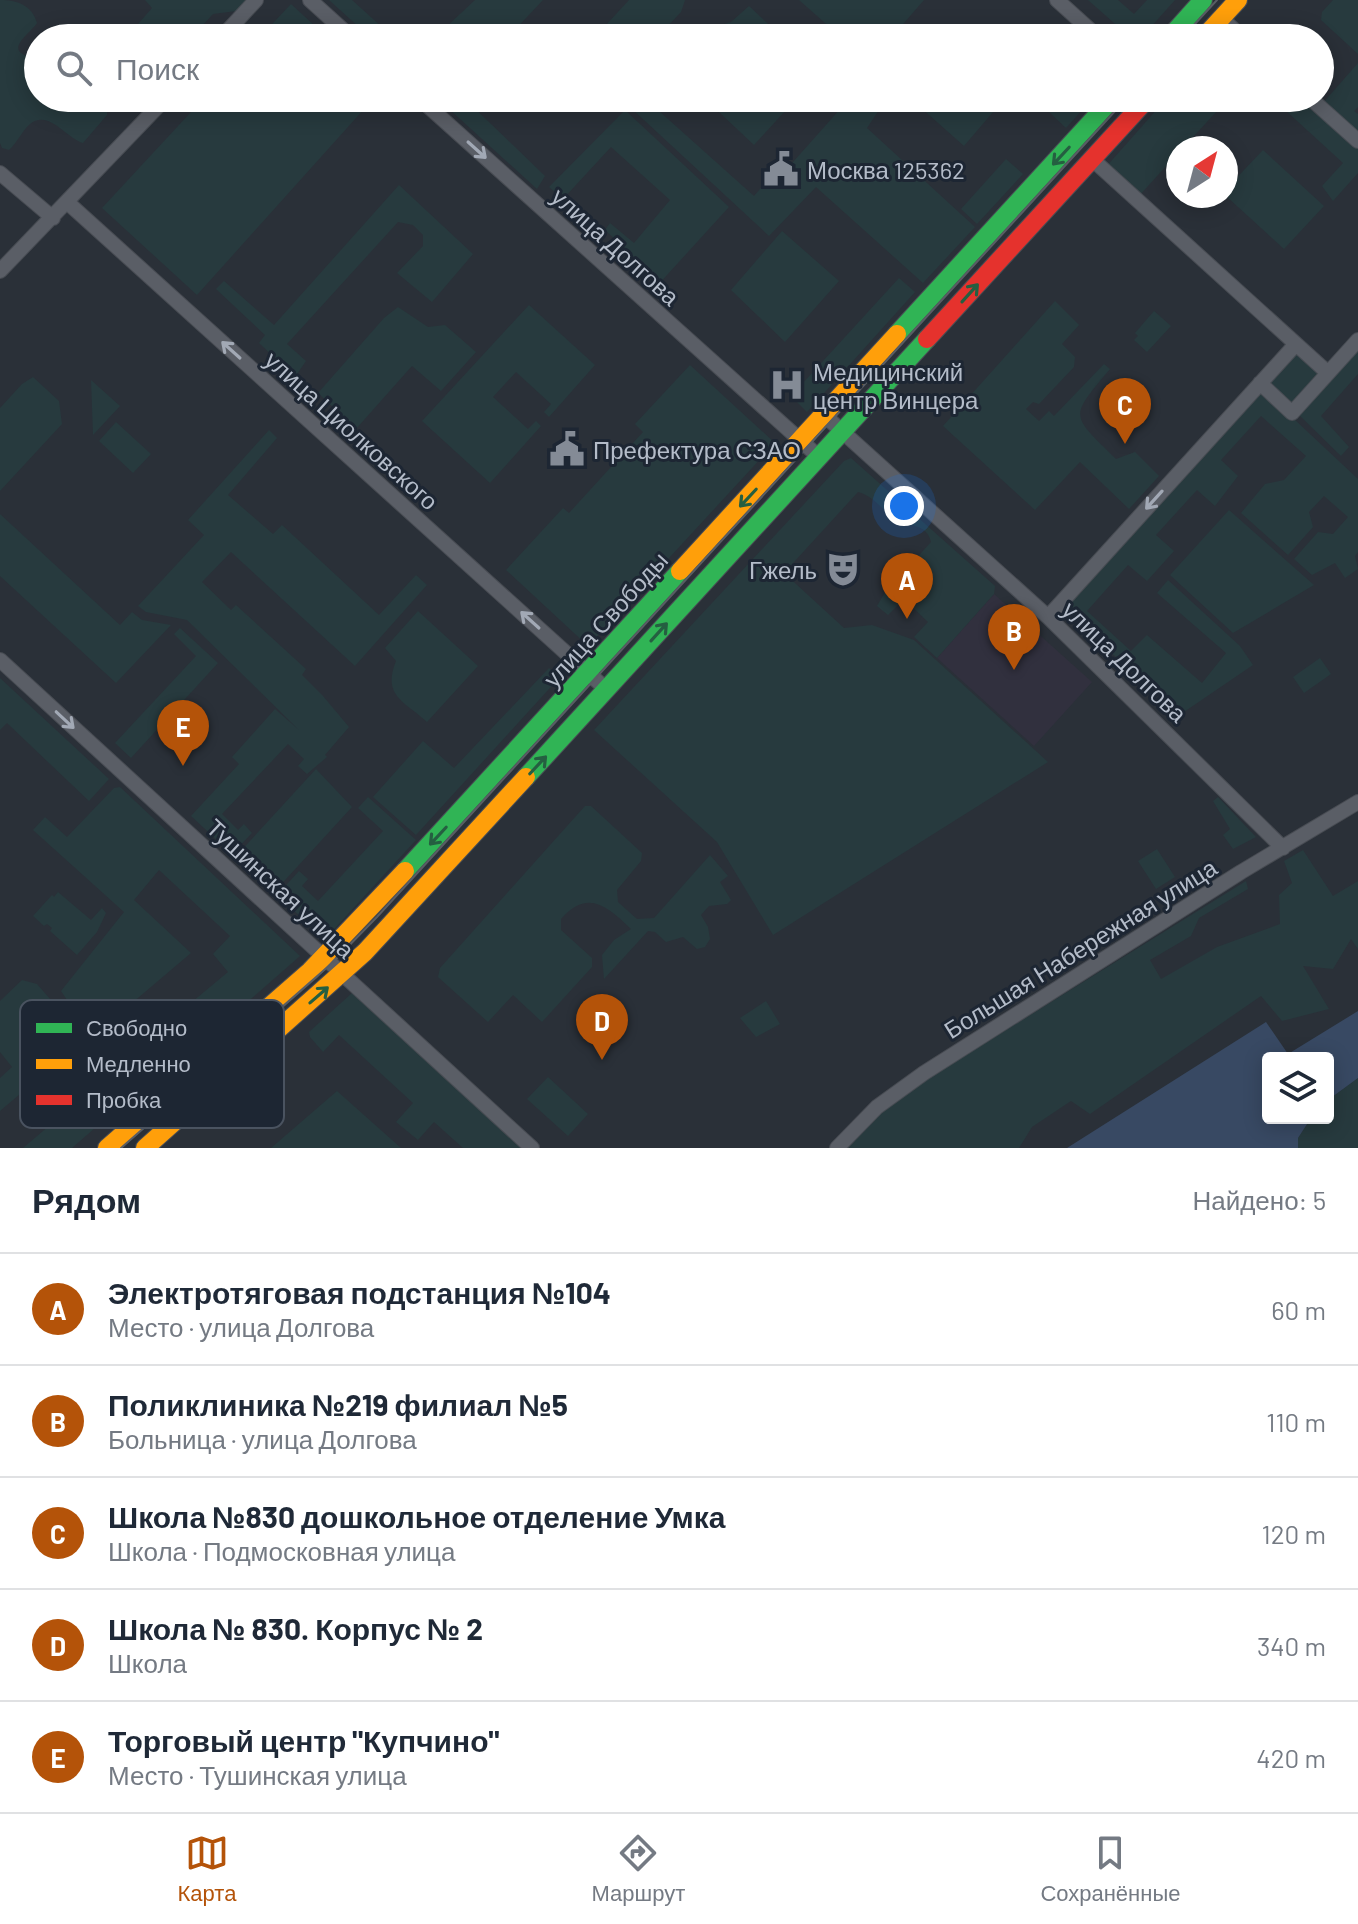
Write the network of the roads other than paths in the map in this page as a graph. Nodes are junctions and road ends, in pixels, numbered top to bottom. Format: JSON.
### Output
{"nodes":[{"id":1,"x":256,"y":0,"type":"edge"},
{"id":2,"x":310,"y":0,"type":"edge"},
{"id":3,"x":1057,"y":0,"type":"edge"},
{"id":4,"x":1203,"y":0,"type":"edge"},
{"id":5,"x":1238,"y":0,"type":"edge"},
{"id":6,"x":1221,"y":18,"type":"junction"},
{"id":7,"x":234,"y":24,"type":"edge"},
{"id":8,"x":337,"y":24,"type":"edge"},
{"id":9,"x":1084,"y":24,"type":"edge"},
{"id":10,"x":1182,"y":24,"type":"edge"},
{"id":11,"x":1216,"y":24,"type":"edge"},
{"id":12,"x":1228,"y":24,"type":"edge"},
{"id":13,"x":153,"y":112,"type":"edge"},
{"id":14,"x":435,"y":112,"type":"edge"},
{"id":15,"x":1100,"y":112,"type":"edge"},
{"id":16,"x":1135,"y":112,"type":"edge"},
{"id":17,"x":1326,"y":112,"type":"edge"},
{"id":18,"x":1358,"y":141,"type":"edge"},
{"id":19,"x":1092,"y":159,"type":"junction"},
{"id":20,"x":0,"y":173,"type":"edge"},
{"id":21,"x":67,"y":202,"type":"junction"},
{"id":22,"x":53,"y":218,"type":"junction"},
{"id":23,"x":0,"y":271,"type":"edge"},
{"id":24,"x":1358,"y":340,"type":"edge"},
{"id":25,"x":1296,"y":344,"type":"junction"},
{"id":26,"x":1328,"y":373,"type":"junction"},
{"id":27,"x":1260,"y":383,"type":"junction"},
{"id":28,"x":824,"y":415,"type":"junction"},
{"id":29,"x":843,"y":432,"type":"junction"},
{"id":30,"x":800,"y":441,"type":"junction"},
{"id":31,"x":819,"y":457,"type":"junction"},
{"id":32,"x":1048,"y":617,"type":"junction"},
{"id":33,"x":0,"y":660,"type":"edge"},
{"id":34,"x":588,"y":673,"type":"junction"},
{"id":35,"x":607,"y":690,"type":"junction"},
{"id":36,"x":1358,"y":802,"type":"edge"},
{"id":37,"x":1283,"y":848,"type":"junction"},
{"id":38,"x":325,"y":957,"type":"junction"},
{"id":39,"x":342,"y":975,"type":"junction"},
{"id":40,"x":276,"y":1000,"type":"edge"},
{"id":41,"x":284,"y":1026,"type":"edge"},
{"id":42,"x":130,"y":1128,"type":"edge"},
{"id":43,"x":168,"y":1128,"type":"edge"},
{"id":44,"x":107,"y":1148,"type":"edge"},
{"id":45,"x":145,"y":1148,"type":"edge"},
{"id":46,"x":532,"y":1148,"type":"edge"},
{"id":47,"x":837,"y":1148,"type":"edge"}],
"edges":[{"from":1,"to":7,"type":"street"},
{"from":2,"to":8,"type":"street"},
{"from":3,"to":9,"type":"street"},
{"from":4,"to":10,"type":"main road"},
{"from":5,"to":6,"type":"main road"},
{"from":6,"to":11,"type":"main road"},
{"from":6,"to":12,"type":"street"},
{"from":13,"to":21,"type":"street"},
{"from":14,"to":30,"type":"street","name":"улица Долгова","one_way":true},
{"from":15,"to":28,"type":"main road","name":"улица Свободы","one_way":true},
{"from":16,"to":19,"type":"main road","name":"улица Свободы"},
{"from":17,"to":18,"type":"street"},
{"from":19,"to":25,"type":"street"},
{"from":29,"to":19,"type":"main road","name":"улица Свободы","one_way":true},
{"from":20,"to":22,"type":"street"},
{"from":21,"to":22,"type":"street"},
{"from":34,"to":21,"type":"street","name":"улица Циолковского","one_way":true},
{"from":22,"to":23,"type":"street"},
{"from":24,"to":26,"type":"street"},
{"from":25,"to":26,"type":"street"},
{"from":25,"to":27,"type":"street"},
{"from":26,"to":27,"type":"street"},
{"from":27,"to":32,"type":"street","one_way":true},
{"from":28,"to":29,"type":"street","name":"улица Долгова"},
{"from":28,"to":30,"type":"main road","name":"улица Свободы"},
{"from":29,"to":31,"type":"main road","name":"улица Свободы"},
{"from":29,"to":32,"type":"street","name":"улица Долгова"},
{"from":30,"to":31,"type":"street","name":"улица Долгова"},
{"from":30,"to":34,"type":"main road","name":"улица Свободы","one_way":true},
{"from":35,"to":31,"type":"main road","name":"улица Свободы","one_way":true},
{"from":32,"to":37,"type":"street","name":"улица Долгова"},
{"from":33,"to":38,"type":"street","name":"Тушинская улица","one_way":true},
{"from":34,"to":35,"type":"street","name":"улица Циолковского"},
{"from":34,"to":38,"type":"main road","name":"улица Свободы","one_way":true},
{"from":39,"to":35,"type":"main road","name":"улица Свободы","one_way":true},
{"from":36,"to":37,"type":"street","name":"Большая Набережная улица"},
{"from":37,"to":47,"type":"street","name":"Большая Набережная улица"},
{"from":38,"to":39,"type":"street","name":"Тушинская улица"},
{"from":38,"to":40,"type":"main road","name":"улица Свободы"},
{"from":41,"to":39,"type":"main road","name":"улица Свободы","one_way":true},
{"from":39,"to":46,"type":"street","name":"Тушинская улица"},
{"from":42,"to":44,"type":"main road","name":"улица Свободы"},
{"from":45,"to":43,"type":"main road","name":"улица Свободы","one_way":true}]}
